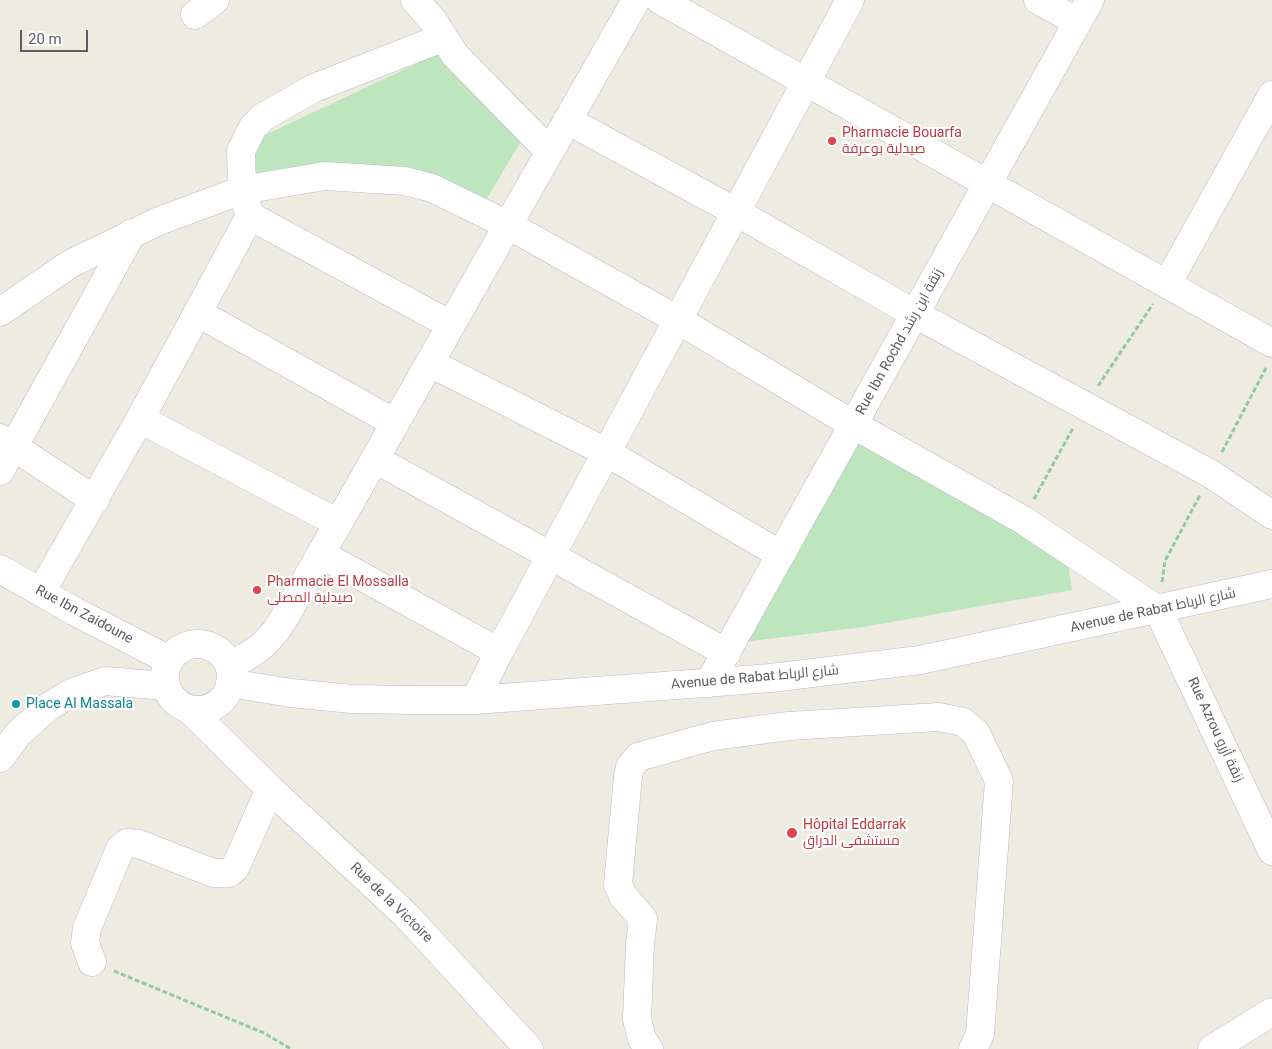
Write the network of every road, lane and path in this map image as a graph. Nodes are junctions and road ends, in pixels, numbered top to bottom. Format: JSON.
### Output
{"nodes":[{"id":1,"x":415,"y":0,"type":"edge"},
{"id":2,"x":636,"y":0,"type":"edge"},
{"id":3,"x":660,"y":0,"type":"edge"},
{"id":4,"x":850,"y":0,"type":"edge"},
{"id":5,"x":1038,"y":0,"type":"edge"},
{"id":6,"x":1084,"y":11,"type":"edge"},
{"id":7,"x":442,"y":38,"type":"junction"},
{"id":8,"x":806,"y":82,"type":"junction"},
{"id":9,"x":1272,"y":95,"type":"edge"},
{"id":10,"x":567,"y":120,"type":"junction"},
{"id":11,"x":1265,"y":125,"type":"edge"},
{"id":12,"x":549,"y":151,"type":"junction"},
{"id":13,"x":988,"y":184,"type":"junction"},
{"id":14,"x":242,"y":190,"type":"junction"},
{"id":15,"x":736,"y":212,"type":"junction"},
{"id":16,"x":250,"y":216,"type":"junction"},
{"id":17,"x":508,"y":225,"type":"junction"},
{"id":18,"x":132,"y":233,"type":"junction"},
{"id":19,"x":1166,"y":284,"type":"junction"},
{"id":20,"x":0,"y":312,"type":"edge"},
{"id":21,"x":198,"y":313,"type":"junction"},
{"id":22,"x":915,"y":314,"type":"junction"},
{"id":23,"x":678,"y":320,"type":"junction"},
{"id":24,"x":451,"y":325,"type":"junction"},
{"id":25,"x":1272,"y":343,"type":"edge"},
{"id":26,"x":430,"y":363,"type":"junction"},
{"id":27,"x":140,"y":419,"type":"junction"},
{"id":28,"x":395,"y":423,"type":"junction"},
{"id":29,"x":854,"y":425,"type":"junction"},
{"id":30,"x":7,"y":442,"type":"edge"},
{"id":31,"x":606,"y":452,"type":"junction"},
{"id":32,"x":375,"y":459,"type":"junction"},
{"id":33,"x":0,"y":471,"type":"edge"},
{"id":34,"x":95,"y":500,"type":"junction"},
{"id":35,"x":1272,"y":515,"type":"edge"},
{"id":36,"x":338,"y":523,"type":"junction"},
{"id":37,"x":321,"y":554,"type":"junction"},
{"id":38,"x":551,"y":554,"type":"junction"},
{"id":39,"x":781,"y":555,"type":"junction"},
{"id":40,"x":0,"y":569,"type":"edge"},
{"id":41,"x":1272,"y":584,"type":"edge"},
{"id":42,"x":41,"y":592,"type":"junction"},
{"id":43,"x":1158,"y":610,"type":"junction"},
{"id":44,"x":499,"y":652,"type":"junction"},
{"id":45,"x":727,"y":653,"type":"junction"},
{"id":46,"x":169,"y":660,"type":"junction"},
{"id":47,"x":226,"y":683,"type":"junction"},
{"id":48,"x":709,"y":683,"type":"junction"},
{"id":49,"x":166,"y":686,"type":"junction"},
{"id":50,"x":475,"y":700,"type":"junction"},
{"id":51,"x":189,"y":709,"type":"junction"},
{"id":52,"x":0,"y":758,"type":"edge"},
{"id":53,"x":246,"y":763,"type":"junction"},
{"id":54,"x":270,"y":789,"type":"junction"},
{"id":55,"x":1272,"y":851,"type":"edge"},
{"id":56,"x":92,"y":962,"type":"joint"},
{"id":57,"x":1272,"y":1012,"type":"edge"},
{"id":58,"x":291,"y":1049,"type":"edge"},
{"id":59,"x":530,"y":1049,"type":"edge"},
{"id":60,"x":650,"y":1049,"type":"edge"},
{"id":61,"x":972,"y":1049,"type":"edge"},
{"id":62,"x":1212,"y":1049,"type":"edge"}],
"edges":[{"from":1,"to":7,"type":"street"},
{"from":2,"to":10,"type":"street"},
{"from":3,"to":8,"type":"street"},
{"from":4,"to":8,"type":"street"},
{"from":5,"to":6,"type":"street"},
{"from":6,"to":13,"type":"street","name":"Rue Ibn Rochd زنقة ابن رشد"},
{"from":7,"to":12,"type":"street"},
{"from":7,"to":14,"type":"street"},
{"from":8,"to":13,"type":"street"},
{"from":8,"to":15,"type":"street"},
{"from":9,"to":11,"type":"street"},
{"from":10,"to":12,"type":"street"},
{"from":10,"to":15,"type":"street"},
{"from":11,"to":19,"type":"street"},
{"from":12,"to":17,"type":"street"},
{"from":13,"to":19,"type":"street"},
{"from":13,"to":22,"type":"street","name":"Rue Ibn Rochd زنقة ابن رشد"},
{"from":14,"to":16,"type":"street"},
{"from":14,"to":17,"type":"street"},
{"from":14,"to":18,"type":"street"},
{"from":15,"to":22,"type":"street"},
{"from":15,"to":23,"type":"street"},
{"from":16,"to":21,"type":"street"},
{"from":16,"to":24,"type":"street"},
{"from":17,"to":23,"type":"street"},
{"from":17,"to":24,"type":"street"},
{"from":18,"to":20,"type":"street"},
{"from":18,"to":30,"type":"street"},
{"from":19,"to":25,"type":"street"},
{"from":21,"to":27,"type":"street"},
{"from":21,"to":28,"type":"street"},
{"from":22,"to":29,"type":"street","name":"Rue Ibn Rochd زنقة ابن رشد"},
{"from":22,"to":35,"type":"street"},
{"from":23,"to":29,"type":"street"},
{"from":23,"to":31,"type":"street"},
{"from":24,"to":26,"type":"street"},
{"from":26,"to":28,"type":"street"},
{"from":26,"to":31,"type":"street"},
{"from":27,"to":34,"type":"street"},
{"from":27,"to":36,"type":"street"},
{"from":28,"to":32,"type":"street"},
{"from":29,"to":39,"type":"street","name":"Rue Ibn Rochd زنقة ابن رشد"},
{"from":29,"to":43,"type":"street"},
{"from":30,"to":33,"type":"street"},
{"from":30,"to":34,"type":"street"},
{"from":31,"to":38,"type":"street"},
{"from":31,"to":39,"type":"street"},
{"from":32,"to":36,"type":"street"},
{"from":32,"to":38,"type":"street"},
{"from":34,"to":42,"type":"street"},
{"from":36,"to":37,"type":"street"},
{"from":37,"to":44,"type":"street"},
{"from":37,"to":47,"type":"street"},
{"from":38,"to":44,"type":"street"},
{"from":38,"to":45,"type":"street"},
{"from":39,"to":45,"type":"street","name":"Rue Ibn Rochd زنقة ابن رشد"},
{"from":40,"to":42,"type":"street","name":"Rue Ibn Zaidoune"},
{"from":41,"to":43,"type":"street","name":"Avenue de Rabat شارع الرباط"},
{"from":42,"to":46,"type":"street","name":"Rue Ibn Zaidoune"},
{"from":43,"to":48,"type":"street","name":"Avenue de Rabat شارع الرباط"},
{"from":43,"to":55,"type":"street","name":"Rue Azrou زنقة أزرو"},
{"from":44,"to":50,"type":"street"},
{"from":45,"to":48,"type":"street","name":"Rue Ibn Rochd زنقة ابن رشد"},
{"from":46,"to":47,"type":"street"},
{"from":46,"to":49,"type":"street"},
{"from":47,"to":50,"type":"street","name":"Avenue de Rabat شارع الرباط"},
{"from":47,"to":51,"type":"street"},
{"from":47,"to":53,"type":"street"},
{"from":48,"to":50,"type":"street","name":"Avenue de Rabat شارع الرباط"},
{"from":49,"to":51,"type":"street"},
{"from":49,"to":52,"type":"street"},
{"from":51,"to":53,"type":"street","name":"Rue de la Victoire"},
{"from":53,"to":54,"type":"street","name":"Rue de la Victoire"},
{"from":54,"to":56,"type":"street"},
{"from":54,"to":59,"type":"street","name":"Rue de la Victoire"},
{"from":56,"to":58,"type":"path"},
{"from":57,"to":62,"type":"street"},
{"from":60,"to":61,"type":"street"}]}
